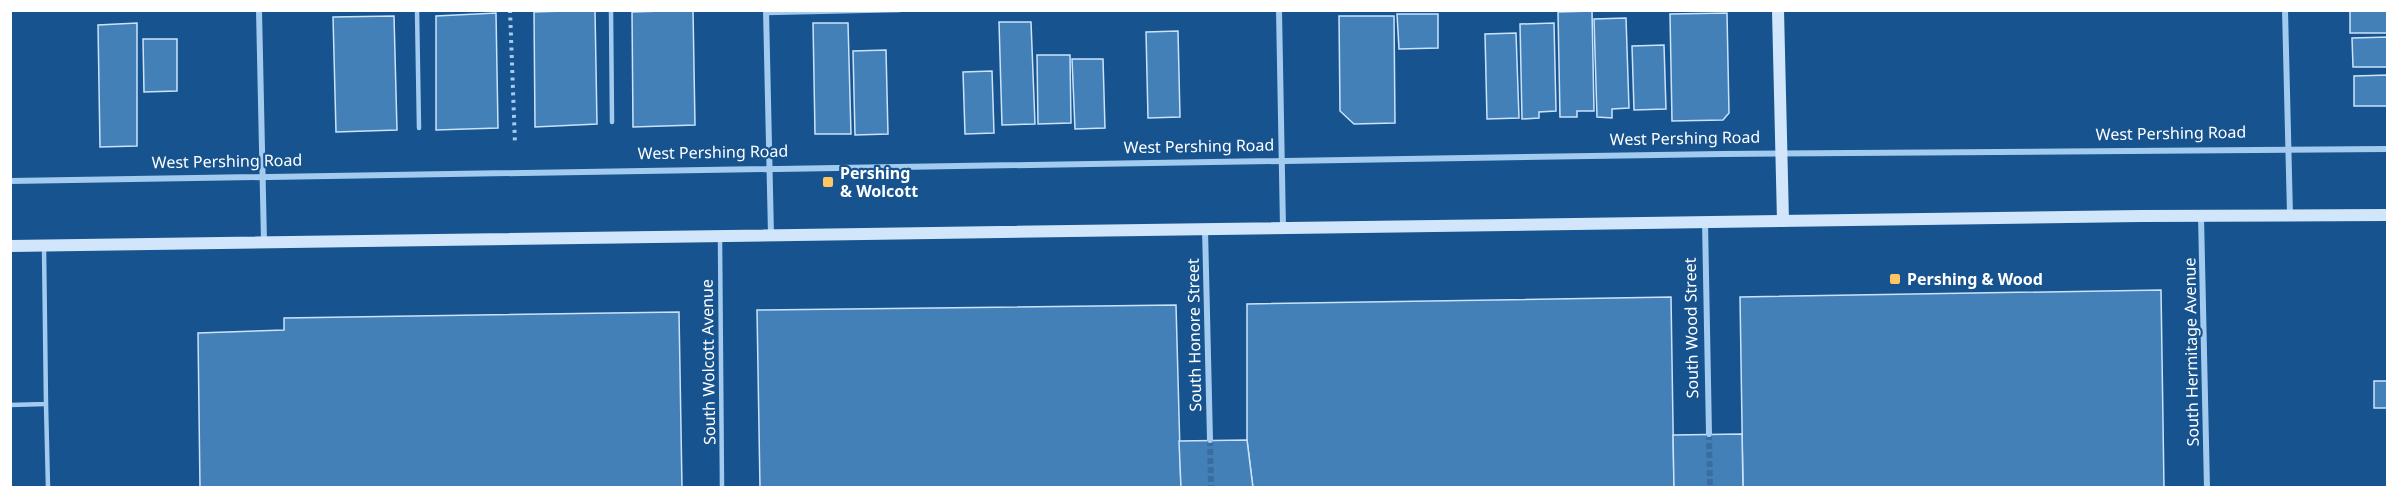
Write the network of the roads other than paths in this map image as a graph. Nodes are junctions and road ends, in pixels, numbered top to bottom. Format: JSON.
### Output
{"nodes":[{"id":1,"x":259,"y":10,"type":"edge"},
{"id":2,"x":417,"y":10,"type":"edge"},
{"id":3,"x":611,"y":10,"type":"edge"},
{"id":4,"x":900,"y":10,"type":"edge"},
{"id":5,"x":1279,"y":10,"type":"edge"},
{"id":6,"x":1778,"y":10,"type":"edge"},
{"id":7,"x":2285,"y":10,"type":"edge"},
{"id":8,"x":766,"y":12,"type":"edge"},
{"id":9,"x":612,"y":122,"type":"dead end"},
{"id":10,"x":419,"y":128,"type":"dead end"},
{"id":11,"x":2288,"y":148,"type":"junction"},
{"id":12,"x":2388,"y":149,"type":"edge"},
{"id":13,"x":1781,"y":153,"type":"junction"},
{"id":14,"x":1283,"y":161,"type":"junction"},
{"id":15,"x":769,"y":168,"type":"junction"},
{"id":16,"x":263,"y":177,"type":"junction"},
{"id":17,"x":10,"y":181,"type":"edge"},
{"id":18,"x":2290,"y":215,"type":"junction"},
{"id":19,"x":2388,"y":215,"type":"edge"},
{"id":20,"x":2201,"y":216,"type":"junction"},
{"id":21,"x":1783,"y":221,"type":"junction"},
{"id":22,"x":1705,"y":222,"type":"junction"},
{"id":23,"x":1284,"y":228,"type":"junction"},
{"id":24,"x":1205,"y":229,"type":"junction"},
{"id":25,"x":771,"y":235,"type":"junction"},
{"id":26,"x":720,"y":236,"type":"junction"},
{"id":27,"x":264,"y":243,"type":"junction"},
{"id":28,"x":44,"y":245,"type":"junction"},
{"id":29,"x":10,"y":246,"type":"edge"},
{"id":30,"x":46,"y":404,"type":"junction"},
{"id":31,"x":10,"y":405,"type":"edge"},
{"id":32,"x":1709,"y":434,"type":"tunnel mouth"},
{"id":33,"x":1210,"y":440,"type":"tunnel mouth"},
{"id":34,"x":48,"y":488,"type":"edge"},
{"id":35,"x":722,"y":488,"type":"edge"},
{"id":36,"x":2207,"y":488,"type":"edge"}],
"edges":[{"from":1,"to":16,"type":"street"},
{"from":2,"to":10,"type":"lane"},
{"from":3,"to":9,"type":"lane"},
{"from":4,"to":8,"type":"lane"},
{"from":5,"to":14,"type":"street"},
{"from":6,"to":13,"type":"main road"},
{"from":7,"to":11,"type":"street"},
{"from":8,"to":15,"type":"street"},
{"from":11,"to":12,"type":"street","name":"West Pershing Road"},
{"from":11,"to":13,"type":"street","name":"West Pershing Road"},
{"from":11,"to":18,"type":"street"},
{"from":13,"to":14,"type":"street","name":"West Pershing Road"},
{"from":13,"to":21,"type":"main road"},
{"from":14,"to":15,"type":"street","name":"West Pershing Road"},
{"from":14,"to":23,"type":"street"},
{"from":15,"to":16,"type":"street","name":"West Pershing Road"},
{"from":15,"to":25,"type":"street"},
{"from":16,"to":17,"type":"street","name":"West Pershing Road"},
{"from":16,"to":27,"type":"street"},
{"from":18,"to":19,"type":"main road"},
{"from":18,"to":20,"type":"main road"},
{"from":20,"to":21,"type":"main road"},
{"from":20,"to":36,"type":"street","name":"South Hermitage Avenue"},
{"from":21,"to":22,"type":"main road"},
{"from":22,"to":23,"type":"main road"},
{"from":22,"to":32,"type":"street","name":"South Wood Street"},
{"from":23,"to":24,"type":"main road"},
{"from":24,"to":25,"type":"main road"},
{"from":24,"to":33,"type":"street","name":"South Honore Street"},
{"from":25,"to":26,"type":"main road"},
{"from":26,"to":27,"type":"main road"},
{"from":26,"to":35,"type":"lane","name":"South Wolcott Avenue"},
{"from":27,"to":28,"type":"main road"},
{"from":28,"to":29,"type":"main road"},
{"from":28,"to":30,"type":"lane"},
{"from":30,"to":31,"type":"lane"},
{"from":30,"to":34,"type":"lane"}]}
